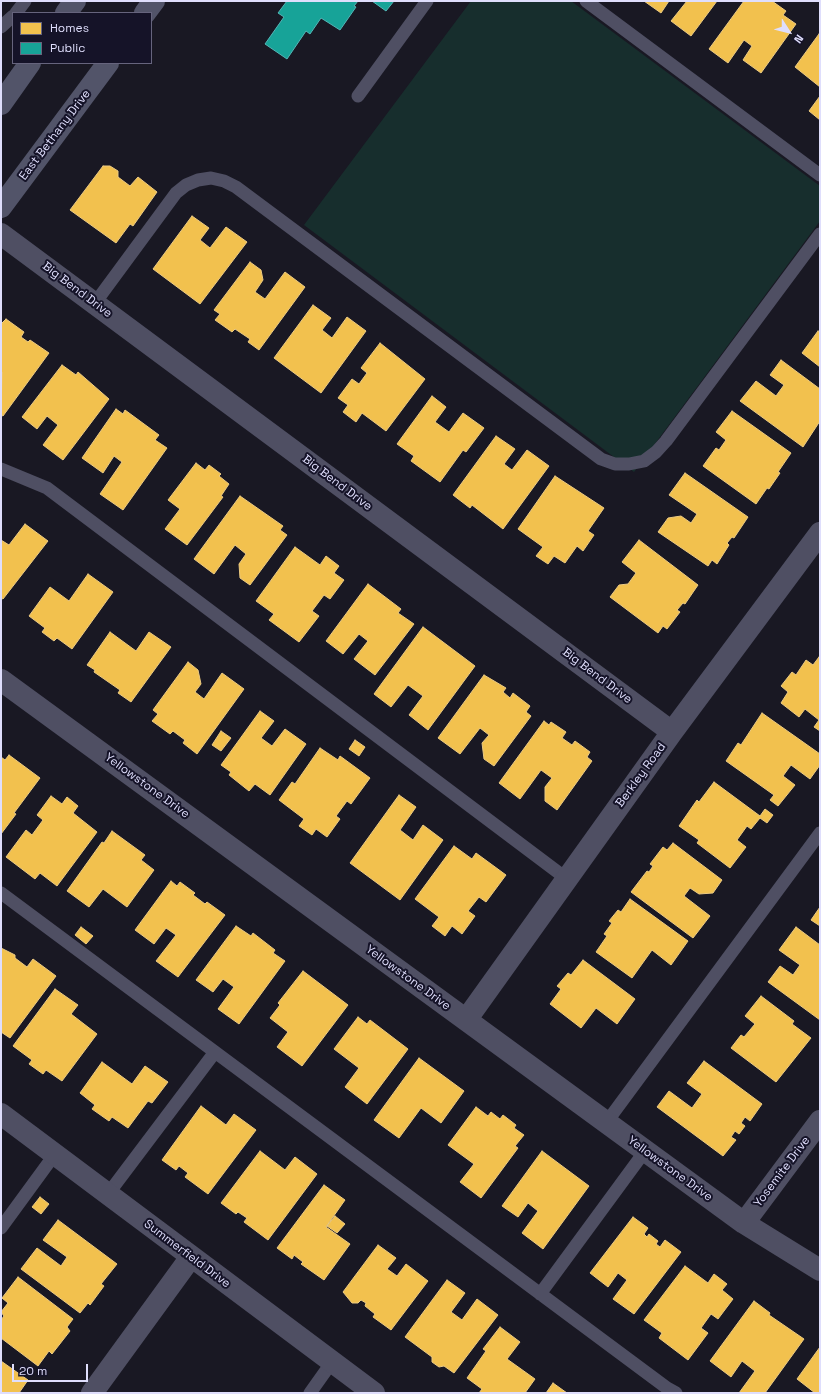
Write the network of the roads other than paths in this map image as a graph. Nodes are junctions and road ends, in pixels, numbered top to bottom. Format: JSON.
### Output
{"nodes":[{"id":1,"x":25,"y":1,"type":"edge"},
{"id":2,"x":74,"y":1,"type":"edge"},
{"id":3,"x":154,"y":1,"type":"edge"},
{"id":4,"x":427,"y":1,"type":"edge"},
{"id":5,"x":586,"y":1,"type":"edge"},
{"id":6,"x":17,"y":12,"type":"edge"},
{"id":7,"x":67,"y":12,"type":"edge"},
{"id":8,"x":146,"y":12,"type":"edge"},
{"id":9,"x":12,"y":17,"type":"edge"},
{"id":10,"x":1,"y":27,"type":"edge"},
{"id":11,"x":29,"y":64,"type":"edge"},
{"id":12,"x":107,"y":64,"type":"edge"},
{"id":13,"x":358,"y":96,"type":"dead end"},
{"id":14,"x":1,"y":104,"type":"edge"},
{"id":15,"x":820,"y":175,"type":"edge"},
{"id":16,"x":1,"y":207,"type":"edge"},
{"id":17,"x":1,"y":234,"type":"edge"},
{"id":18,"x":820,"y":234,"type":"edge"},
{"id":19,"x":95,"y":303,"type":"junction"},
{"id":20,"x":1,"y":469,"type":"edge"},
{"id":21,"x":820,"y":533,"type":"edge"},
{"id":22,"x":1,"y":680,"type":"edge"},
{"id":23,"x":672,"y":732,"type":"junction"},
{"id":24,"x":820,"y":833,"type":"edge"},
{"id":25,"x":567,"y":879,"type":"junction"},
{"id":26,"x":1,"y":893,"type":"edge"},
{"id":27,"x":466,"y":1020,"type":"junction"},
{"id":28,"x":215,"y":1052,"type":"junction"},
{"id":29,"x":1,"y":1114,"type":"edge"},
{"id":30,"x":820,"y":1120,"type":"edge"},
{"id":31,"x":606,"y":1122,"type":"junction"},
{"id":32,"x":645,"y":1151,"type":"junction"},
{"id":33,"x":54,"y":1154,"type":"junction"},
{"id":34,"x":108,"y":1194,"type":"junction"},
{"id":35,"x":744,"y":1223,"type":"junction"},
{"id":36,"x":1,"y":1228,"type":"edge"},
{"id":37,"x":191,"y":1256,"type":"junction"},
{"id":38,"x":820,"y":1270,"type":"edge"},
{"id":39,"x":540,"y":1294,"type":"junction"},
{"id":40,"x":332,"y":1362,"type":"junction"},
{"id":41,"x":92,"y":1393,"type":"edge"},
{"id":42,"x":310,"y":1393,"type":"edge"},
{"id":43,"x":374,"y":1393,"type":"edge"},
{"id":44,"x":676,"y":1393,"type":"edge"}],
"edges":[{"from":1,"to":6,"type":"lane"},
{"from":2,"to":7,"type":"main road"},
{"from":3,"to":8,"type":"main road"},
{"from":4,"to":13,"type":"lane"},
{"from":5,"to":15,"type":"lane"},
{"from":9,"to":10,"type":"lane"},
{"from":11,"to":14,"type":"main road"},
{"from":12,"to":16,"type":"main road","name":"East Bethany Drive"},
{"from":17,"to":19,"type":"street","name":"Big Bend Drive"},
{"from":18,"to":19,"type":"lane"},
{"from":19,"to":23,"type":"street","name":"Big Bend Drive"},
{"from":20,"to":25,"type":"lane"},
{"from":21,"to":23,"type":"street","name":"Berkley Road"},
{"from":22,"to":27,"type":"street","name":"Yellowstone Drive"},
{"from":23,"to":25,"type":"street","name":"Berkley Road"},
{"from":24,"to":31,"type":"lane"},
{"from":25,"to":27,"type":"street","name":"Berkley Road"},
{"from":26,"to":28,"type":"lane"},
{"from":27,"to":31,"type":"street","name":"Yellowstone Drive"},
{"from":28,"to":34,"type":"lane"},
{"from":28,"to":39,"type":"lane"},
{"from":29,"to":33,"type":"street","name":"Summerfield Drive"},
{"from":30,"to":35,"type":"street","name":"Yosemite Drive"},
{"from":31,"to":32,"type":"street","name":"Yellowstone Drive"},
{"from":32,"to":35,"type":"street","name":"Yellowstone Drive"},
{"from":32,"to":39,"type":"lane"},
{"from":33,"to":34,"type":"street","name":"Summerfield Drive"},
{"from":33,"to":36,"type":"lane"},
{"from":34,"to":37,"type":"street","name":"Summerfield Drive"},
{"from":35,"to":38,"type":"street","name":"Yellowstone Drive"},
{"from":37,"to":40,"type":"street","name":"Summerfield Drive"},
{"from":37,"to":41,"type":"street"},
{"from":39,"to":44,"type":"lane"},
{"from":40,"to":42,"type":"lane"},
{"from":40,"to":43,"type":"street","name":"Summerfield Drive"}]}
